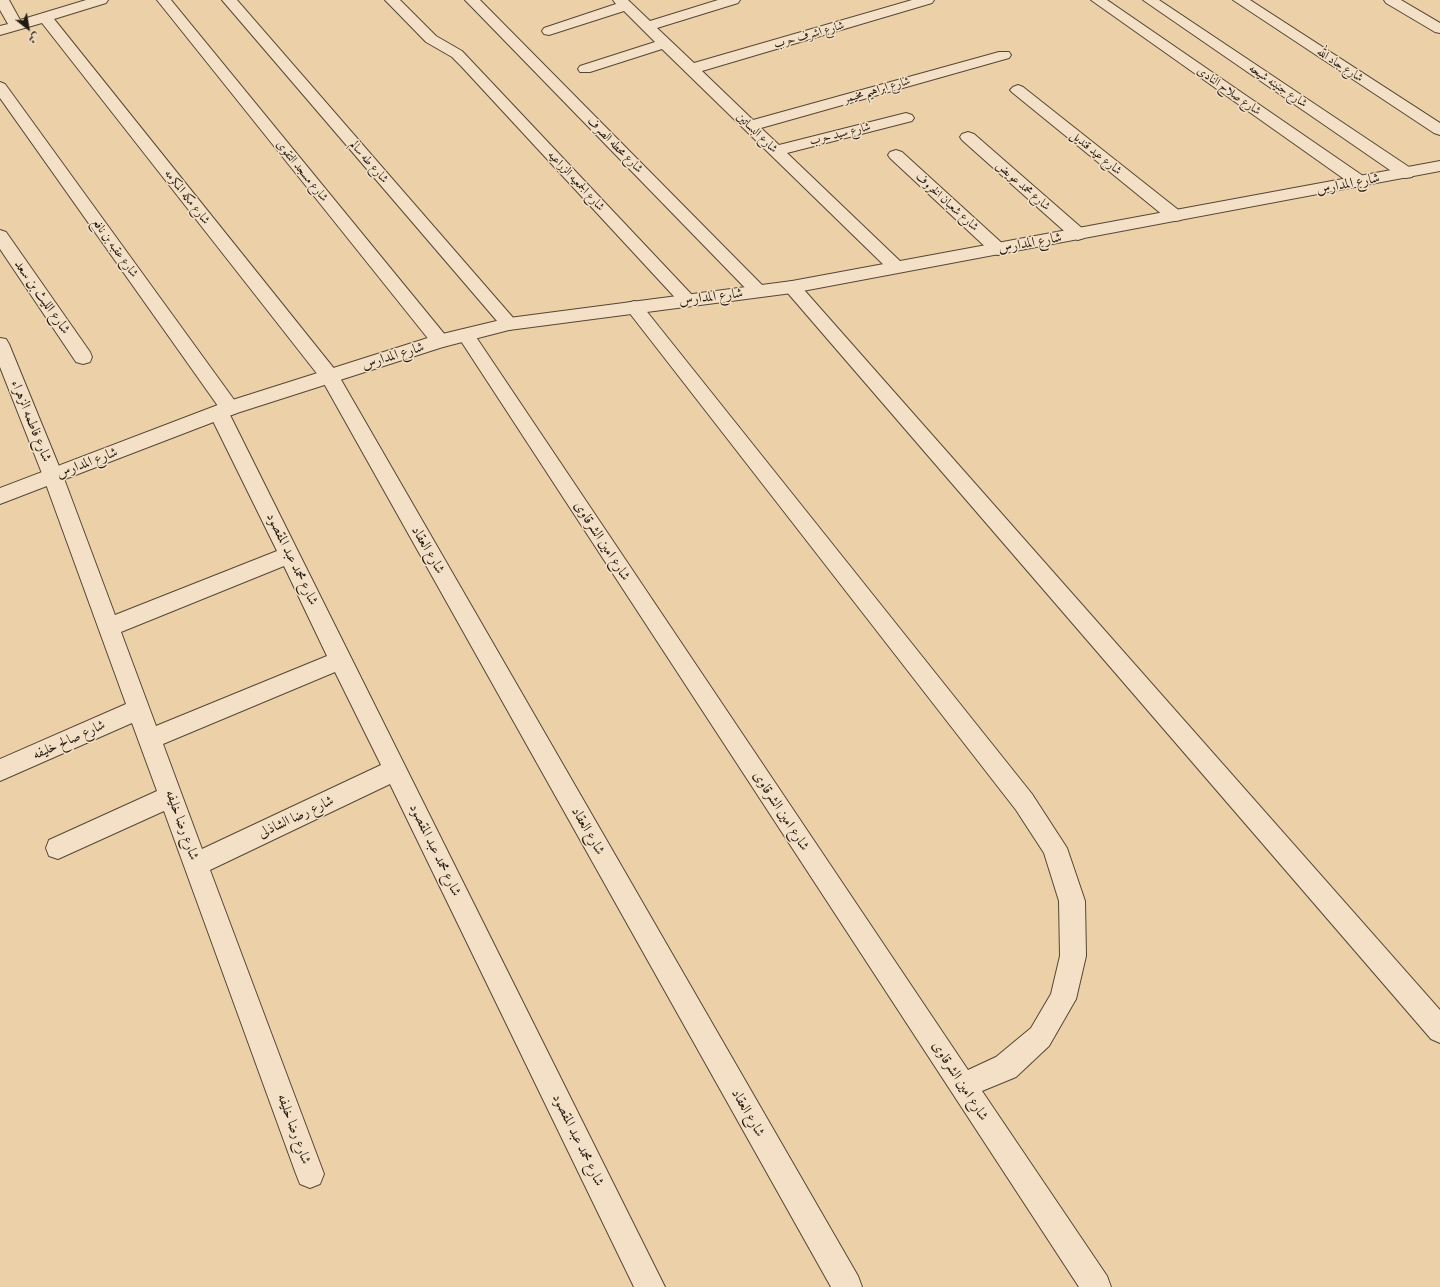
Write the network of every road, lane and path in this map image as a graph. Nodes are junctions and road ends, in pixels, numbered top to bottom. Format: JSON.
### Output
{"nodes":[{"id":1,"x":2,"y":0,"type":"edge"},
{"id":2,"x":101,"y":0,"type":"edge"},
{"id":3,"x":164,"y":0,"type":"edge"},
{"id":4,"x":229,"y":0,"type":"edge"},
{"id":5,"x":392,"y":0,"type":"edge"},
{"id":6,"x":733,"y":0,"type":"edge"},
{"id":7,"x":926,"y":0,"type":"edge"},
{"id":8,"x":1098,"y":0,"type":"edge"},
{"id":9,"x":1150,"y":0,"type":"edge"},
{"id":10,"x":1240,"y":0,"type":"edge"},
{"id":11,"x":1391,"y":0,"type":"edge"},
{"id":12,"x":478,"y":1,"type":"edge"},
{"id":13,"x":623,"y":3,"type":"edge"},
{"id":14,"x":46,"y":18,"type":"junction"},
{"id":15,"x":16,"y":26,"type":"junction"},
{"id":16,"x":647,"y":26,"type":"junction"},
{"id":17,"x":1440,"y":29,"type":"edge"},
{"id":18,"x":0,"y":31,"type":"edge"},
{"id":19,"x":549,"y":31,"type":"dead end"},
{"id":20,"x":665,"y":43,"type":"junction"},
{"id":21,"x":1004,"y":55,"type":"dead end"},
{"id":22,"x":585,"y":69,"type":"dead end"},
{"id":23,"x":692,"y":69,"type":"junction"},
{"id":24,"x":0,"y":87,"type":"edge"},
{"id":25,"x":1018,"y":90,"type":"dead end"},
{"id":26,"x":906,"y":118,"type":"dead end"},
{"id":27,"x":750,"y":126,"type":"junction"},
{"id":28,"x":1440,"y":130,"type":"edge"},
{"id":29,"x":968,"y":137,"type":"dead end"},
{"id":30,"x":775,"y":150,"type":"junction"},
{"id":31,"x":896,"y":155,"type":"dead end"},
{"id":32,"x":1440,"y":166,"type":"edge"},
{"id":33,"x":1406,"y":173,"type":"junction"},
{"id":34,"x":1360,"y":182,"type":"junction"},
{"id":35,"x":1175,"y":216,"type":"junction"},
{"id":36,"x":1078,"y":234,"type":"junction"},
{"id":37,"x":0,"y":236,"type":"edge"},
{"id":38,"x":998,"y":249,"type":"junction"},
{"id":39,"x":895,"y":266,"type":"junction"},
{"id":40,"x":792,"y":287,"type":"junction"},
{"id":41,"x":758,"y":291,"type":"junction"},
{"id":42,"x":687,"y":300,"type":"junction"},
{"id":43,"x":634,"y":307,"type":"junction"},
{"id":44,"x":509,"y":324,"type":"junction"},
{"id":45,"x":466,"y":335,"type":"junction"},
{"id":46,"x":440,"y":341,"type":"junction"},
{"id":47,"x":0,"y":344,"type":"edge"},
{"id":48,"x":83,"y":357,"type":"dead end"},
{"id":49,"x":329,"y":376,"type":"junction"},
{"id":50,"x":225,"y":411,"type":"junction"},
{"id":51,"x":53,"y":476,"type":"junction"},
{"id":52,"x":0,"y":496,"type":"edge"},
{"id":53,"x":290,"y":555,"type":"junction"},
{"id":54,"x":109,"y":627,"type":"junction"},
{"id":55,"x":341,"y":660,"type":"junction"},
{"id":56,"x":139,"y":709,"type":"junction"},
{"id":57,"x":150,"y":740,"type":"junction"},
{"id":58,"x":0,"y":770,"type":"edge"},
{"id":59,"x":395,"y":770,"type":"junction"},
{"id":60,"x":171,"y":796,"type":"junction"},
{"id":61,"x":58,"y":848,"type":"dead end"},
{"id":62,"x":196,"y":864,"type":"junction"},
{"id":63,"x":1440,"y":1030,"type":"edge"},
{"id":64,"x":963,"y":1086,"type":"junction"},
{"id":65,"x":310,"y":1174,"type":"dead end"},
{"id":66,"x":650,"y":1287,"type":"edge"},
{"id":67,"x":847,"y":1287,"type":"edge"},
{"id":68,"x":1096,"y":1287,"type":"edge"}],
"edges":[{"from":1,"to":15,"type":"street"},
{"from":2,"to":14,"type":"street"},
{"from":3,"to":46,"type":"street","name":"شارع مسجد التقوى"},
{"from":4,"to":44,"type":"street","name":"شارع طه سالم"},
{"from":5,"to":42,"type":"street","name":"شارع الجمعيه الزراعيه"},
{"from":6,"to":16,"type":"street"},
{"from":7,"to":23,"type":"street","name":"شارع اشرف حرب"},
{"from":8,"to":34,"type":"street","name":"شارع صلاح النادى"},
{"from":9,"to":33,"type":"street","name":"شارع جنينه شيحه"},
{"from":10,"to":28,"type":"street","name":"شارع جاد الله"},
{"from":11,"to":17,"type":"street"},
{"from":12,"to":41,"type":"street","name":"شارع محطه الصرف"},
{"from":13,"to":16,"type":"street","name":"شارع البساتين"},
{"from":13,"to":19,"type":"street"},
{"from":14,"to":15,"type":"street"},
{"from":14,"to":49,"type":"street","name":"شارع مكه المكرمه"},
{"from":15,"to":18,"type":"street"},
{"from":16,"to":20,"type":"street","name":"شارع البساتين"},
{"from":20,"to":22,"type":"street"},
{"from":20,"to":23,"type":"street","name":"شارع البساتين"},
{"from":21,"to":27,"type":"street","name":"شارع ابراهيم مخيمر"},
{"from":23,"to":27,"type":"street","name":"شارع البساتين"},
{"from":24,"to":50,"type":"street","name":"شارع عقبه بن نافع"},
{"from":25,"to":35,"type":"street","name":"شارع عيد قنديل"},
{"from":26,"to":30,"type":"street","name":"شارع سيد حرب"},
{"from":27,"to":30,"type":"street","name":"شارع البساتين"},
{"from":29,"to":36,"type":"street","name":"شارع محمد عويض"},
{"from":30,"to":39,"type":"street","name":"شارع البساتين"},
{"from":31,"to":38,"type":"street","name":"شارع شعبان الخروف"},
{"from":32,"to":33,"type":"street","name":"شارع المدارس"},
{"from":33,"to":34,"type":"street","name":"شارع المدارس"},
{"from":34,"to":35,"type":"street","name":"شارع المدارس"},
{"from":35,"to":36,"type":"street","name":"شارع المدارس"},
{"from":36,"to":38,"type":"street","name":"شارع المدارس"},
{"from":37,"to":48,"type":"street","name":"شارع الليث بن سعد"},
{"from":38,"to":39,"type":"street","name":"شارع المدارس"},
{"from":39,"to":40,"type":"street","name":"شارع المدارس"},
{"from":40,"to":41,"type":"street","name":"شارع المدارس"},
{"from":40,"to":63,"type":"street"},
{"from":41,"to":42,"type":"street","name":"شارع المدارس"},
{"from":42,"to":43,"type":"street","name":"شارع المدارس"},
{"from":43,"to":44,"type":"street","name":"شارع المدارس"},
{"from":43,"to":64,"type":"street"},
{"from":44,"to":45,"type":"street","name":"شارع المدارس"},
{"from":45,"to":46,"type":"street","name":"شارع المدارس"},
{"from":45,"to":64,"type":"street","name":"شارع امين الشرقاوى"},
{"from":46,"to":49,"type":"street","name":"شارع المدارس"},
{"from":47,"to":51,"type":"street","name":"شارع فاطمه الزهراء"},
{"from":49,"to":50,"type":"street","name":"شارع المدارس"},
{"from":49,"to":67,"type":"street","name":"شارع العقاد"},
{"from":50,"to":51,"type":"street","name":"شارع المدارس"},
{"from":50,"to":53,"type":"street","name":"شارع محمد عبد المقصود"},
{"from":51,"to":52,"type":"street","name":"شارع المدارس"},
{"from":51,"to":54,"type":"street","name":"شارع رضا خليفه"},
{"from":53,"to":54,"type":"street"},
{"from":53,"to":55,"type":"street","name":"شارع محمد عبد المقصود"},
{"from":54,"to":56,"type":"street","name":"شارع رضا خليفه"},
{"from":55,"to":57,"type":"street"},
{"from":55,"to":59,"type":"street","name":"شارع محمد عبد المقصود"},
{"from":56,"to":57,"type":"street","name":"شارع رضا خليفه"},
{"from":56,"to":58,"type":"street","name":"شارع صالح خليفه"},
{"from":57,"to":60,"type":"street","name":"شارع رضا خليفه"},
{"from":59,"to":62,"type":"street","name":"شارع رضا الشاذلى"},
{"from":59,"to":66,"type":"street","name":"شارع محمد عبد المقصود"},
{"from":60,"to":61,"type":"street"},
{"from":60,"to":62,"type":"street","name":"شارع رضا خليفه"},
{"from":62,"to":65,"type":"street","name":"شارع رضا خليفه"},
{"from":64,"to":68,"type":"street","name":"شارع امين الشرقاوى"}]}
